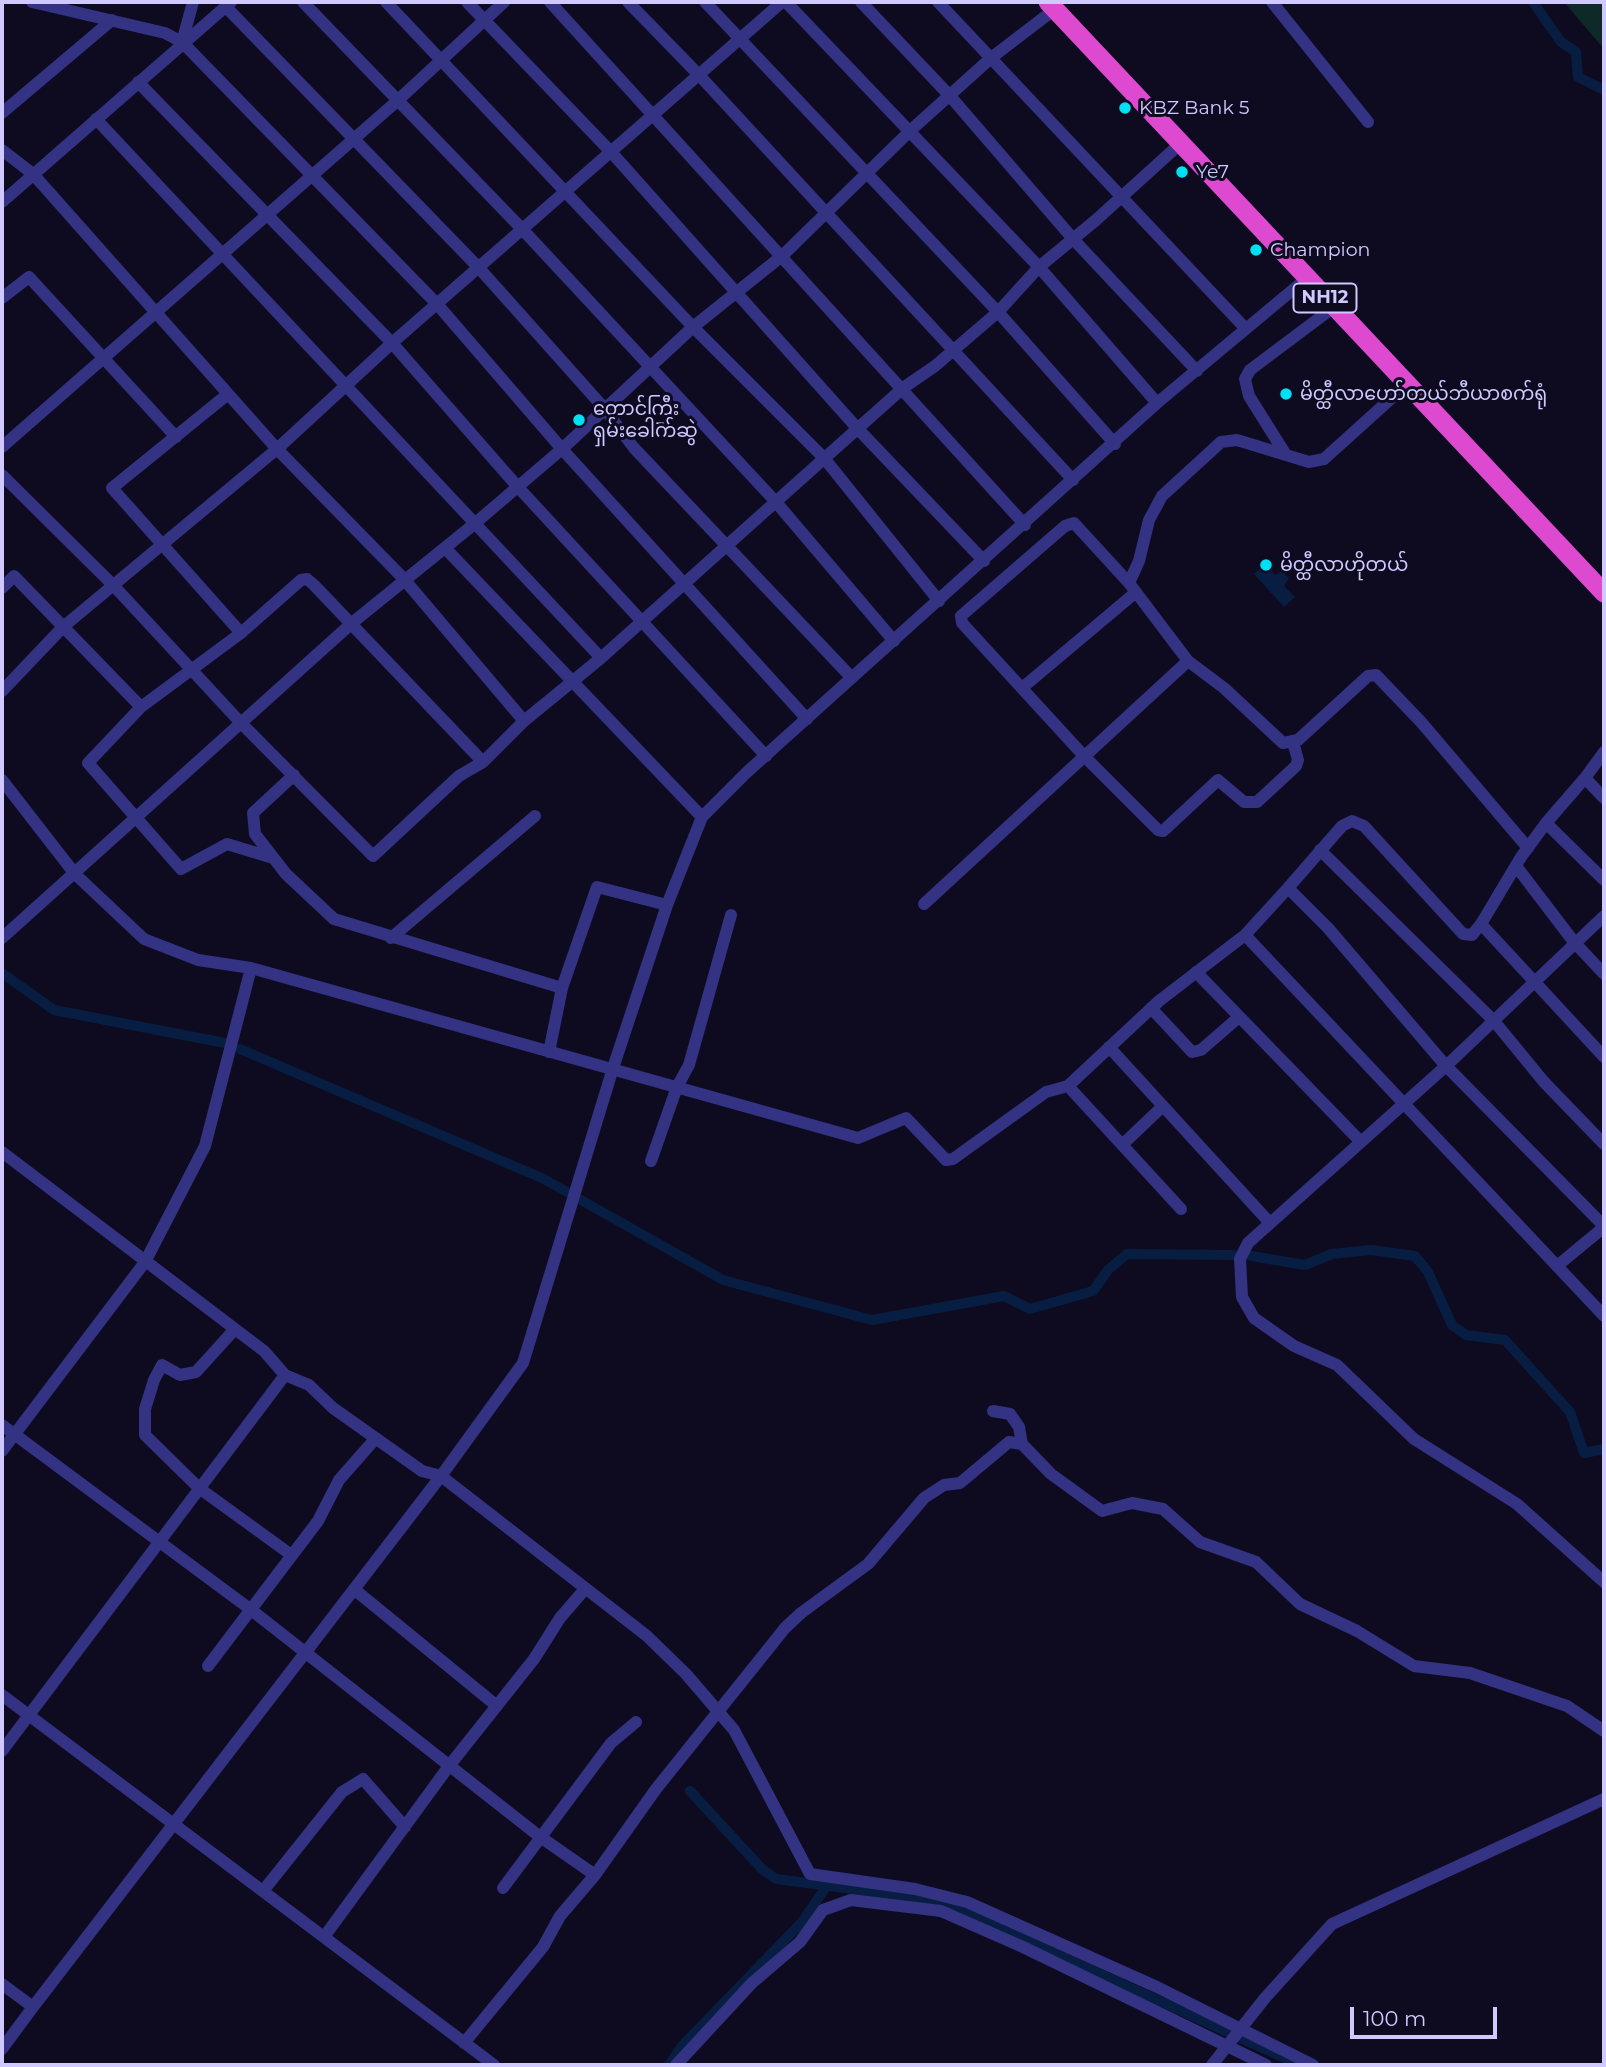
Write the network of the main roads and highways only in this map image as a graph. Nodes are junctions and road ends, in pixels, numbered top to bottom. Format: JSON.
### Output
{"nodes":[{"id":1,"x":1051,"y":6,"type":"edge"},
{"id":2,"x":1604,"y":593,"type":"edge"}],
"edges":[{"from":1,"to":2,"type":"highway","number":"NH12"}]}
